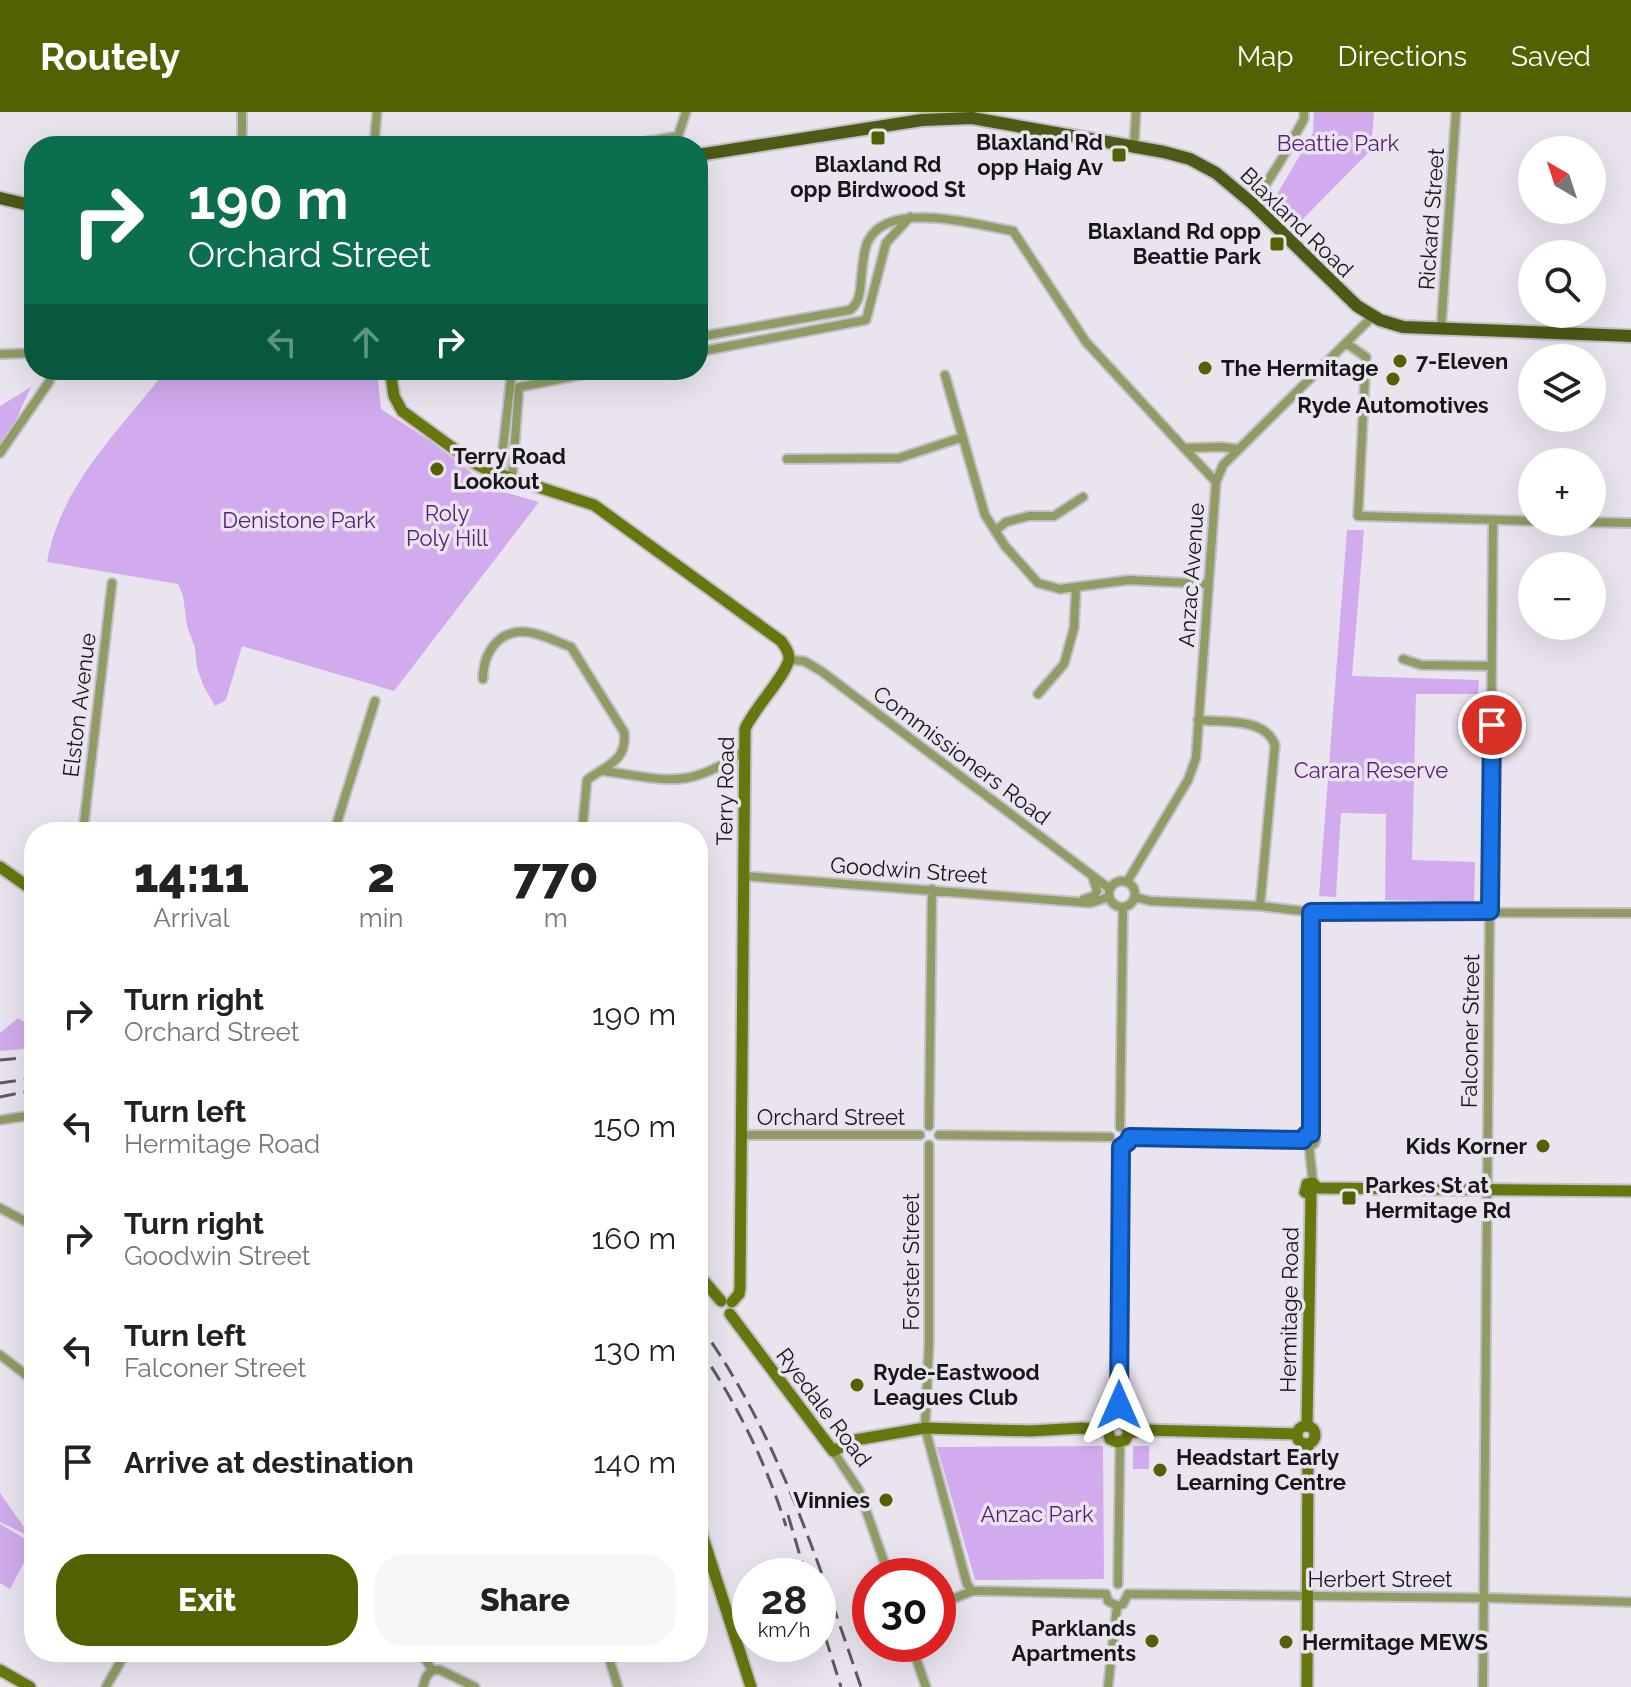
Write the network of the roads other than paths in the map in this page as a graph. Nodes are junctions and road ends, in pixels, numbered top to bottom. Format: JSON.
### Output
{"nodes":[{"id":1,"x":242,"y":112,"type":"edge"},
{"id":2,"x":377,"y":112,"type":"edge"},
{"id":3,"x":686,"y":112,"type":"edge"},
{"id":4,"x":1136,"y":112,"type":"edge"},
{"id":5,"x":1304,"y":112,"type":"edge"},
{"id":6,"x":1456,"y":112,"type":"edge"},
{"id":7,"x":972,"y":115,"type":"edge"},
{"id":8,"x":242,"y":136,"type":"edge"},
{"id":9,"x":375,"y":136,"type":"edge"},
{"id":10,"x":678,"y":136,"type":"edge"},
{"id":11,"x":1134,"y":146,"type":"junction"},
{"id":12,"x":708,"y":153,"type":"edge"},
{"id":13,"x":0,"y":198,"type":"edge"},
{"id":14,"x":24,"y":204,"type":"edge"},
{"id":15,"x":1253,"y":204,"type":"junction"},
{"id":16,"x":911,"y":217,"type":"junction"},
{"id":17,"x":1373,"y":316,"type":"junction"},
{"id":18,"x":1441,"y":329,"type":"junction"},
{"id":19,"x":708,"y":335,"type":"edge"},
{"id":20,"x":1631,"y":336,"type":"edge"},
{"id":21,"x":1346,"y":343,"type":"junction"},
{"id":22,"x":708,"y":350,"type":"edge"},
{"id":23,"x":24,"y":353,"type":"edge"},
{"id":24,"x":0,"y":354,"type":"edge"},
{"id":25,"x":945,"y":375,"type":"dead end"},
{"id":26,"x":50,"y":380,"type":"edge"},
{"id":27,"x":392,"y":380,"type":"edge"},
{"id":28,"x":512,"y":380,"type":"edge"},
{"id":29,"x":555,"y":380,"type":"edge"},
{"id":30,"x":963,"y":437,"type":"junction"},
{"id":31,"x":1184,"y":448,"type":"junction"},
{"id":32,"x":1239,"y":449,"type":"junction"},
{"id":33,"x":0,"y":453,"type":"edge"},
{"id":34,"x":787,"y":459,"type":"dead end"},
{"id":35,"x":506,"y":476,"type":"junction"},
{"id":36,"x":1216,"y":482,"type":"junction"},
{"id":37,"x":1083,"y":497,"type":"dead end"},
{"id":38,"x":1493,"y":520,"type":"junction"},
{"id":39,"x":1518,"y":521,"type":"edge"},
{"id":40,"x":1606,"y":523,"type":"edge"},
{"id":41,"x":1631,"y":523,"type":"edge"},
{"id":42,"x":995,"y":531,"type":"junction"},
{"id":43,"x":112,"y":583,"type":"dead end"},
{"id":44,"x":1208,"y":584,"type":"junction"},
{"id":45,"x":1076,"y":589,"type":"junction"},
{"id":46,"x":1403,"y":659,"type":"dead end"},
{"id":47,"x":789,"y":660,"type":"junction"},
{"id":48,"x":1492,"y":666,"type":"junction"},
{"id":49,"x":483,"y":679,"type":"dead end"},
{"id":50,"x":1038,"y":694,"type":"dead end"},
{"id":51,"x":375,"y":701,"type":"dead end"},
{"id":52,"x":1198,"y":720,"type":"junction"},
{"id":53,"x":744,"y":751,"type":"junction"},
{"id":54,"x":604,"y":771,"type":"junction"},
{"id":55,"x":84,"y":822,"type":"edge"},
{"id":56,"x":337,"y":822,"type":"edge"},
{"id":57,"x":583,"y":822,"type":"edge"},
{"id":58,"x":0,"y":867,"type":"edge"},
{"id":59,"x":744,"y":876,"type":"junction"},
{"id":60,"x":1093,"y":877,"type":"junction"},
{"id":61,"x":1127,"y":882,"type":"junction"},
{"id":62,"x":24,"y":884,"type":"edge"},
{"id":63,"x":932,"y":889,"type":"junction"},
{"id":64,"x":1110,"y":893,"type":"junction"},
{"id":65,"x":1135,"y":897,"type":"junction"},
{"id":66,"x":1071,"y":900,"type":"junction"},
{"id":67,"x":1260,"y":906,"type":"junction"},
{"id":68,"x":1123,"y":907,"type":"junction"},
{"id":69,"x":1490,"y":911,"type":"junction"},
{"id":70,"x":1311,"y":912,"type":"junction"},
{"id":71,"x":1631,"y":913,"type":"edge"},
{"id":72,"x":24,"y":1116,"type":"edge"},
{"id":73,"x":0,"y":1120,"type":"edge"},
{"id":74,"x":929,"y":1126,"type":"junction"},
{"id":75,"x":1120,"y":1127,"type":"junction"},
{"id":76,"x":742,"y":1135,"type":"junction"},
{"id":77,"x":920,"y":1135,"type":"junction"},
{"id":78,"x":939,"y":1135,"type":"junction"},
{"id":79,"x":1110,"y":1137,"type":"junction"},
{"id":80,"x":1130,"y":1137,"type":"junction"},
{"id":81,"x":1308,"y":1140,"type":"junction"},
{"id":82,"x":929,"y":1145,"type":"junction"},
{"id":83,"x":1121,"y":1147,"type":"junction"},
{"id":84,"x":1314,"y":1188,"type":"junction"},
{"id":85,"x":1487,"y":1190,"type":"junction"},
{"id":86,"x":1631,"y":1191,"type":"edge"},
{"id":87,"x":0,"y":1208,"type":"edge"},
{"id":88,"x":24,"y":1221,"type":"edge"},
{"id":89,"x":708,"y":1284,"type":"edge"},
{"id":90,"x":728,"y":1305,"type":"junction"},
{"id":91,"x":0,"y":1355,"type":"edge"},
{"id":92,"x":24,"y":1373,"type":"edge"},
{"id":93,"x":1118,"y":1421,"type":"junction"},
{"id":94,"x":925,"y":1428,"type":"junction"},
{"id":95,"x":1302,"y":1430,"type":"junction"},
{"id":96,"x":1108,"y":1431,"type":"junction"},
{"id":97,"x":1129,"y":1433,"type":"junction"},
{"id":98,"x":1120,"y":1442,"type":"junction"},
{"id":99,"x":833,"y":1451,"type":"junction"},
{"id":100,"x":708,"y":1553,"type":"edge"},
{"id":101,"x":883,"y":1558,"type":"edge"},
{"id":102,"x":1118,"y":1584,"type":"junction"},
{"id":103,"x":972,"y":1591,"type":"junction"},
{"id":104,"x":1106,"y":1594,"type":"junction"},
{"id":105,"x":1128,"y":1594,"type":"junction"},
{"id":106,"x":1308,"y":1596,"type":"junction"},
{"id":107,"x":1484,"y":1597,"type":"junction"},
{"id":108,"x":956,"y":1598,"type":"edge"},
{"id":109,"x":1631,"y":1602,"type":"edge"},
{"id":110,"x":1117,"y":1606,"type":"junction"},
{"id":111,"x":120,"y":1662,"type":"edge"},
{"id":112,"x":427,"y":1662,"type":"edge"},
{"id":113,"x":610,"y":1662,"type":"edge"},
{"id":114,"x":917,"y":1662,"type":"edge"},
{"id":115,"x":0,"y":1670,"type":"edge"},
{"id":116,"x":432,"y":1670,"type":"junction"},
{"id":117,"x":30,"y":1687,"type":"edge"},
{"id":118,"x":106,"y":1687,"type":"edge"},
{"id":119,"x":423,"y":1687,"type":"edge"},
{"id":120,"x":475,"y":1687,"type":"edge"},
{"id":121,"x":618,"y":1687,"type":"edge"},
{"id":122,"x":751,"y":1687,"type":"edge"},
{"id":123,"x":926,"y":1687,"type":"edge"},
{"id":124,"x":1108,"y":1687,"type":"edge"},
{"id":125,"x":1307,"y":1687,"type":"edge"},
{"id":126,"x":1483,"y":1687,"type":"edge"}],
"edges":[{"from":1,"to":8,"type":"street"},
{"from":2,"to":9,"type":"street"},
{"from":3,"to":10,"type":"street"},
{"from":4,"to":11,"type":"street"},
{"from":5,"to":15,"type":"street"},
{"from":6,"to":18,"type":"street","name":"Rickard Street"},
{"from":7,"to":11,"type":"main road","name":"Blaxland Road"},
{"from":7,"to":12,"type":"main road","name":"Blaxland Road"},
{"from":11,"to":15,"type":"main road","name":"Blaxland Road"},
{"from":13,"to":14,"type":"main road"},
{"from":15,"to":17,"type":"main road","name":"Blaxland Road"},
{"from":16,"to":19,"type":"street"},
{"from":16,"to":22,"type":"street"},
{"from":16,"to":31,"type":"street"},
{"from":17,"to":18,"type":"main road","name":"Blaxland Road"},
{"from":17,"to":21,"type":"street","name":"Anzac Avenue"},
{"from":18,"to":20,"type":"main road","name":"Blaxland Road"},
{"from":21,"to":32,"type":"street","name":"Anzac Avenue"},
{"from":21,"to":38,"type":"street"},
{"from":23,"to":24,"type":"street"},
{"from":25,"to":30,"type":"street"},
{"from":26,"to":33,"type":"street"},
{"from":27,"to":35,"type":"street"},
{"from":28,"to":35,"type":"street"},
{"from":29,"to":35,"type":"street"},
{"from":30,"to":34,"type":"street"},
{"from":30,"to":42,"type":"street"},
{"from":31,"to":32,"type":"street"},
{"from":31,"to":36,"type":"street"},
{"from":32,"to":36,"type":"street","name":"Anzac Avenue"},
{"from":35,"to":47,"type":"street"},
{"from":36,"to":44,"type":"street","name":"Anzac Avenue"},
{"from":37,"to":42,"type":"street"},
{"from":38,"to":39,"type":"street"},
{"from":38,"to":48,"type":"street","name":"Falconer Street"},
{"from":40,"to":41,"type":"street"},
{"from":42,"to":45,"type":"street"},
{"from":43,"to":55,"type":"street","name":"Elston Avenue"},
{"from":44,"to":45,"type":"street"},
{"from":44,"to":52,"type":"street","name":"Anzac Avenue"},
{"from":45,"to":50,"type":"street"},
{"from":46,"to":48,"type":"street"},
{"from":47,"to":53,"type":"street","name":"Terry Road"},
{"from":47,"to":60,"type":"street","name":"Commissioners Road"},
{"from":48,"to":69,"type":"street","name":"Falconer Street"},
{"from":49,"to":54,"type":"street"},
{"from":51,"to":56,"type":"street"},
{"from":52,"to":61,"type":"street","name":"Anzac Avenue"},
{"from":52,"to":67,"type":"street"},
{"from":53,"to":54,"type":"street"},
{"from":53,"to":59,"type":"street","name":"Terry Road"},
{"from":54,"to":57,"type":"street"},
{"from":58,"to":62,"type":"street"},
{"from":59,"to":63,"type":"street","name":"Goodwin Street"},
{"from":59,"to":76,"type":"street","name":"Terry Road"},
{"from":60,"to":64,"type":"street","name":"Commissioners Road"},
{"from":60,"to":66,"type":"street"},
{"from":61,"to":64,"type":"street"},
{"from":61,"to":65,"type":"street"},
{"from":63,"to":66,"type":"street","name":"Goodwin Street"},
{"from":63,"to":74,"type":"street"},
{"from":64,"to":66,"type":"street","name":"Goodwin Street"},
{"from":64,"to":68,"type":"street"},
{"from":65,"to":67,"type":"street"},
{"from":65,"to":68,"type":"street"},
{"from":67,"to":70,"type":"street"},
{"from":68,"to":75,"type":"street"},
{"from":69,"to":70,"type":"street"},
{"from":69,"to":71,"type":"street"},
{"from":69,"to":85,"type":"street","name":"Falconer Street"},
{"from":70,"to":81,"type":"street","name":"Hermitage Road"},
{"from":72,"to":73,"type":"street"},
{"from":74,"to":77,"type":"street"},
{"from":74,"to":78,"type":"street"},
{"from":75,"to":79,"type":"street"},
{"from":75,"to":80,"type":"street"},
{"from":76,"to":77,"type":"street","name":"Orchard Street"},
{"from":76,"to":90,"type":"street","name":"Terry Road"},
{"from":77,"to":82,"type":"street"},
{"from":78,"to":79,"type":"street"},
{"from":78,"to":82,"type":"street"},
{"from":79,"to":83,"type":"street"},
{"from":80,"to":81,"type":"street"},
{"from":80,"to":83,"type":"street"},
{"from":81,"to":84,"type":"street","name":"Hermitage Road"},
{"from":82,"to":94,"type":"street","name":"Forster Street"},
{"from":83,"to":93,"type":"street"},
{"from":84,"to":85,"type":"street"},
{"from":84,"to":95,"type":"street","name":"Hermitage Road"},
{"from":85,"to":86,"type":"street"},
{"from":85,"to":107,"type":"street","name":"Falconer Street"},
{"from":87,"to":88,"type":"street"},
{"from":89,"to":90,"type":"street","name":"Ryedale Road"},
{"from":90,"to":99,"type":"street","name":"Ryedale Road"},
{"from":91,"to":92,"type":"street"},
{"from":93,"to":96,"type":"street"},
{"from":93,"to":97,"type":"street"},
{"from":94,"to":96,"type":"street"},
{"from":94,"to":99,"type":"street"},
{"from":94,"to":103,"type":"street","name":"Forster Street"},
{"from":95,"to":97,"type":"street"},
{"from":95,"to":106,"type":"street","name":"Hermitage Road"},
{"from":96,"to":98,"type":"street"},
{"from":97,"to":98,"type":"street"},
{"from":98,"to":102,"type":"street"},
{"from":99,"to":101,"type":"street","name":"Ryedale Road"},
{"from":100,"to":122,"type":"street"},
{"from":102,"to":104,"type":"street"},
{"from":102,"to":105,"type":"street"},
{"from":103,"to":104,"type":"street"},
{"from":103,"to":108,"type":"street"},
{"from":104,"to":110,"type":"street"},
{"from":105,"to":106,"type":"street","name":"Herbert Street"},
{"from":105,"to":110,"type":"street"},
{"from":106,"to":107,"type":"street","name":"Herbert Street"},
{"from":106,"to":125,"type":"street"},
{"from":107,"to":109,"type":"street","name":"Herbert Street"},
{"from":107,"to":126,"type":"street","name":"Falconer Street"},
{"from":110,"to":124,"type":"street"},
{"from":111,"to":118,"type":"street"},
{"from":112,"to":116,"type":"street"},
{"from":113,"to":121,"type":"street"},
{"from":114,"to":123,"type":"street"},
{"from":115,"to":117,"type":"street"},
{"from":116,"to":119,"type":"street"},
{"from":116,"to":120,"type":"street"}]}
